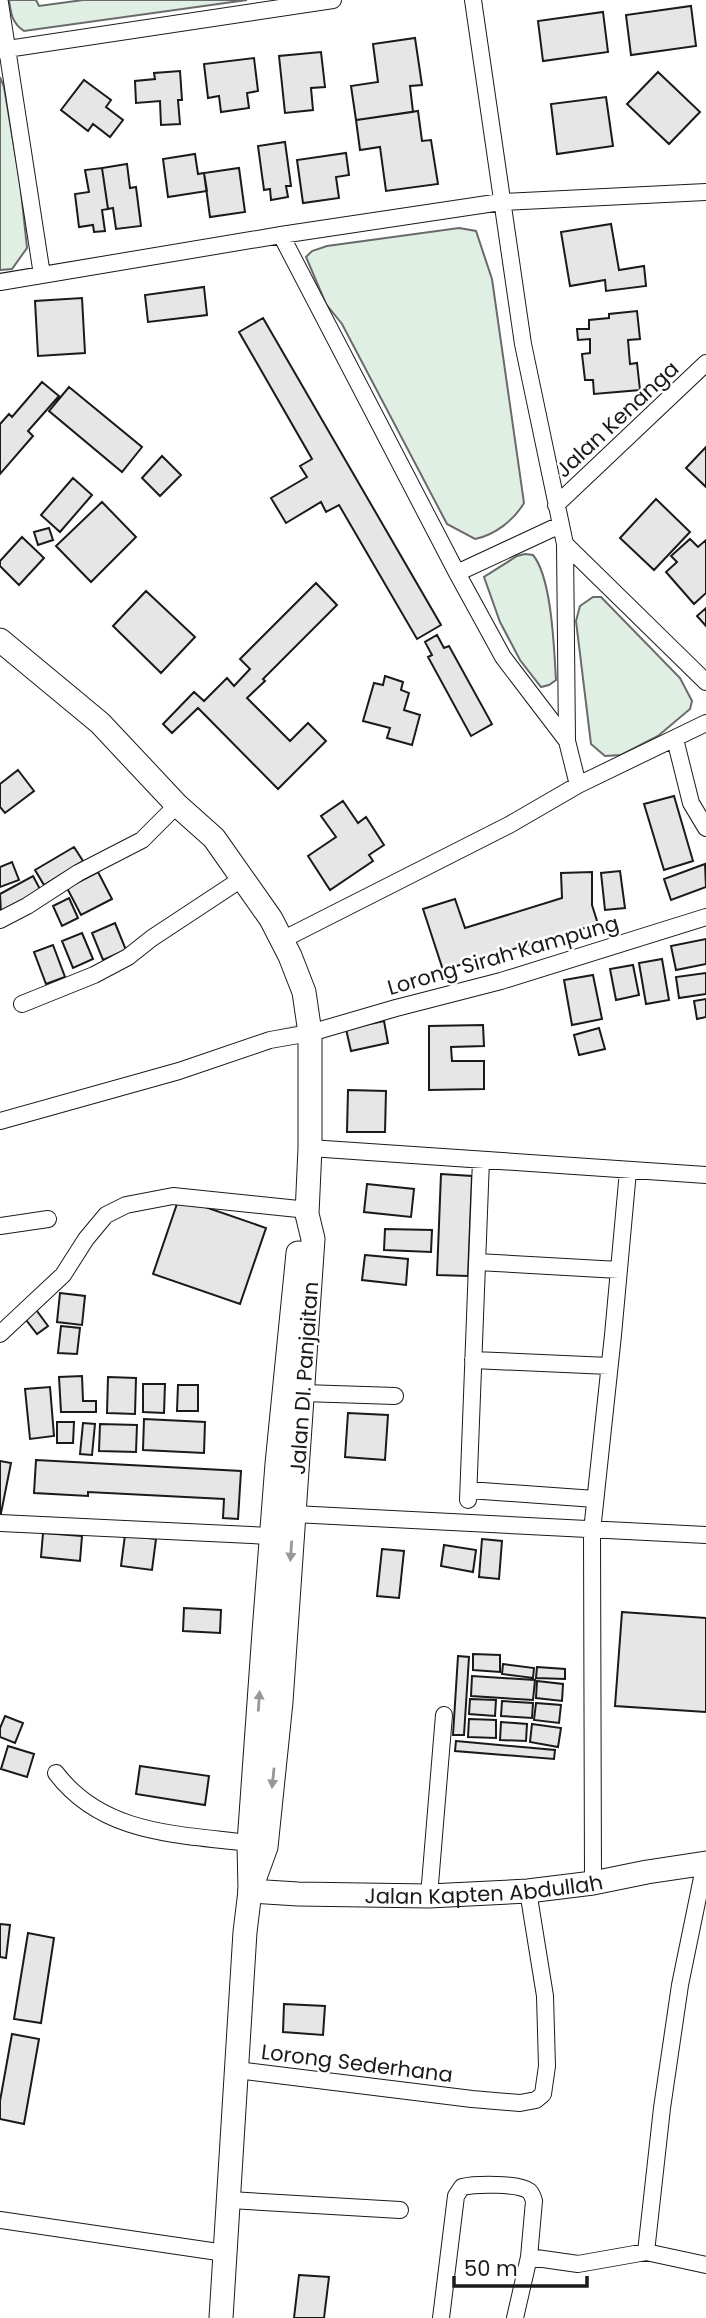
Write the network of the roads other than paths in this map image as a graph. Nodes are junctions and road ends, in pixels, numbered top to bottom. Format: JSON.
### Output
{"nodes":[{"id":1,"x":333,"y":0,"type":"edge"},
{"id":2,"x":473,"y":0,"type":"edge"},
{"id":3,"x":0,"y":3,"type":"edge"},
{"id":4,"x":4,"y":49,"type":"edge"},
{"id":5,"x":706,"y":192,"type":"edge"},
{"id":6,"x":500,"y":202,"type":"junction"},
{"id":7,"x":281,"y":235,"type":"junction"},
{"id":8,"x":42,"y":275,"type":"junction"},
{"id":9,"x":0,"y":282,"type":"edge"},
{"id":10,"x":706,"y":363,"type":"edge"},
{"id":11,"x":556,"y":505,"type":"junction"},
{"id":12,"x":560,"y":525,"type":"junction"},
{"id":13,"x":565,"y":544,"type":"junction"},
{"id":14,"x":457,"y":573,"type":"junction"},
{"id":15,"x":0,"y":640,"type":"edge"},
{"id":16,"x":706,"y":682,"type":"edge"},
{"id":17,"x":706,"y":723,"type":"edge"},
{"id":18,"x":674,"y":739,"type":"junction"},
{"id":19,"x":567,"y":741,"type":"junction"},
{"id":20,"x":578,"y":785,"type":"junction"},
{"id":21,"x":177,"y":805,"type":"junction"},
{"id":22,"x":706,"y":828,"type":"edge"},
{"id":23,"x":243,"y":878,"type":"junction"},
{"id":24,"x":706,"y":917,"type":"edge"},
{"id":25,"x":0,"y":920,"type":"edge"},
{"id":26,"x":282,"y":940,"type":"junction"},
{"id":27,"x":22,"y":1004,"type":"dead end"},
{"id":28,"x":310,"y":1033,"type":"junction"},
{"id":29,"x":0,"y":1122,"type":"edge"},
{"id":30,"x":310,"y":1148,"type":"junction"},
{"id":31,"x":481,"y":1160,"type":"junction"},
{"id":32,"x":628,"y":1171,"type":"junction"},
{"id":33,"x":706,"y":1175,"type":"edge"},
{"id":34,"x":307,"y":1212,"type":"junction"},
{"id":35,"x":48,"y":1219,"type":"dead end"},
{"id":36,"x":0,"y":1226,"type":"edge"},
{"id":37,"x":477,"y":1262,"type":"junction"},
{"id":38,"x":619,"y":1270,"type":"junction"},
{"id":39,"x":0,"y":1334,"type":"edge"},
{"id":40,"x":472,"y":1360,"type":"junction"},
{"id":41,"x":610,"y":1366,"type":"junction"},
{"id":42,"x":303,"y":1393,"type":"junction"},
{"id":43,"x":395,"y":1396,"type":"dead end"},
{"id":44,"x":595,"y":1499,"type":"junction"},
{"id":45,"x":294,"y":1514,"type":"junction"},
{"id":46,"x":0,"y":1523,"type":"edge"},
{"id":47,"x":592,"y":1531,"type":"junction"},
{"id":48,"x":706,"y":1535,"type":"edge"},
{"id":49,"x":271,"y":1536,"type":"junction"},
{"id":50,"x":444,"y":1715,"type":"dead end"},
{"id":51,"x":56,"y":1773,"type":"dead end"},
{"id":52,"x":248,"y":1843,"type":"junction"},
{"id":53,"x":705,"y":1863,"type":"edge"},
{"id":54,"x":593,"y":1883,"type":"junction"},
{"id":55,"x":255,"y":1891,"type":"junction"},
{"id":56,"x":528,"y":1891,"type":"junction"},
{"id":57,"x":429,"y":1896,"type":"junction"},
{"id":58,"x":237,"y":2070,"type":"junction"},
{"id":59,"x":229,"y":2200,"type":"junction"},
{"id":60,"x":400,"y":2210,"type":"dead end"},
{"id":61,"x":0,"y":2220,"type":"edge"},
{"id":62,"x":646,"y":2252,"type":"junction"},
{"id":63,"x":225,"y":2253,"type":"junction"},
{"id":64,"x":529,"y":2257,"type":"junction"},
{"id":65,"x":706,"y":2265,"type":"edge"},
{"id":66,"x":221,"y":2318,"type":"edge"},
{"id":67,"x":441,"y":2318,"type":"edge"},
{"id":68,"x":515,"y":2318,"type":"edge"}],
"edges":[{"from":1,"to":4,"type":"street"},
{"from":2,"to":6,"type":"street"},
{"from":3,"to":4,"type":"street"},
{"from":4,"to":8,"type":"street"},
{"from":5,"to":6,"type":"street"},
{"from":6,"to":7,"type":"street"},
{"from":6,"to":11,"type":"street"},
{"from":7,"to":8,"type":"street"},
{"from":7,"to":14,"type":"street"},
{"from":8,"to":9,"type":"street"},
{"from":10,"to":11,"type":"street","name":"Jalan Kenanga"},
{"from":11,"to":12,"type":"street"},
{"from":12,"to":13,"type":"street"},
{"from":12,"to":14,"type":"street"},
{"from":13,"to":16,"type":"street"},
{"from":13,"to":19,"type":"street"},
{"from":14,"to":19,"type":"street"},
{"from":15,"to":21,"type":"main road","name":"Jalan DI. Panjaitan"},
{"from":17,"to":18,"type":"street"},
{"from":18,"to":20,"type":"street"},
{"from":18,"to":22,"type":"street"},
{"from":19,"to":20,"type":"street"},
{"from":20,"to":26,"type":"street"},
{"from":21,"to":23,"type":"main road","name":"Jalan DI. Panjaitan"},
{"from":21,"to":25,"type":"street"},
{"from":23,"to":26,"type":"main road","name":"Jalan DI. Panjaitan"},
{"from":23,"to":27,"type":"street"},
{"from":24,"to":28,"type":"street","name":"Lorong Sirah Kampung"},
{"from":26,"to":28,"type":"main road","name":"Jalan DI. Panjaitan"},
{"from":28,"to":29,"type":"street","name":"Lorong Sirah Kampung"},
{"from":28,"to":30,"type":"main road","name":"Jalan DI. Panjaitan"},
{"from":30,"to":31,"type":"street"},
{"from":30,"to":34,"type":"main road","name":"Jalan DI. Panjaitan"},
{"from":31,"to":32,"type":"street"},
{"from":31,"to":37,"type":"street"},
{"from":32,"to":33,"type":"street"},
{"from":32,"to":38,"type":"street"},
{"from":34,"to":39,"type":"street"},
{"from":34,"to":42,"type":"main road","name":"Jalan DI. Panjaitan"},
{"from":34,"to":49,"type":"main road"},
{"from":35,"to":36,"type":"street"},
{"from":37,"to":38,"type":"street"},
{"from":37,"to":40,"type":"street"},
{"from":38,"to":41,"type":"street"},
{"from":40,"to":41,"type":"street"},
{"from":40,"to":44,"type":"street"},
{"from":41,"to":44,"type":"street"},
{"from":42,"to":43,"type":"street"},
{"from":42,"to":45,"type":"main road","name":"Jalan DI. Panjaitan"},
{"from":44,"to":47,"type":"street"},
{"from":45,"to":47,"type":"street"},
{"from":45,"to":55,"type":"main road","name":"Jalan DI. Panjaitan","one_way":true},
{"from":46,"to":49,"type":"street"},
{"from":47,"to":48,"type":"street"},
{"from":47,"to":54,"type":"street"},
{"from":52,"to":49,"type":"main road","one_way":true},
{"from":50,"to":57,"type":"street"},
{"from":51,"to":52,"type":"street"},
{"from":52,"to":55,"type":"main road"},
{"from":53,"to":54,"type":"main road","name":"Jalan Kapten Abdullah"},
{"from":53,"to":62,"type":"street"},
{"from":54,"to":56,"type":"main road","name":"Jalan Kapten Abdullah"},
{"from":55,"to":57,"type":"main road","name":"Jalan Kapten Abdullah"},
{"from":55,"to":58,"type":"main road"},
{"from":56,"to":57,"type":"main road","name":"Jalan Kapten Abdullah"},
{"from":56,"to":58,"type":"street","name":"Lorong Sederhana"},
{"from":58,"to":59,"type":"main road"},
{"from":59,"to":60,"type":"street"},
{"from":59,"to":63,"type":"main road"},
{"from":61,"to":63,"type":"street"},
{"from":62,"to":64,"type":"street"},
{"from":62,"to":65,"type":"street"},
{"from":63,"to":66,"type":"main road"},
{"from":64,"to":67,"type":"street"},
{"from":64,"to":68,"type":"street"}]}
